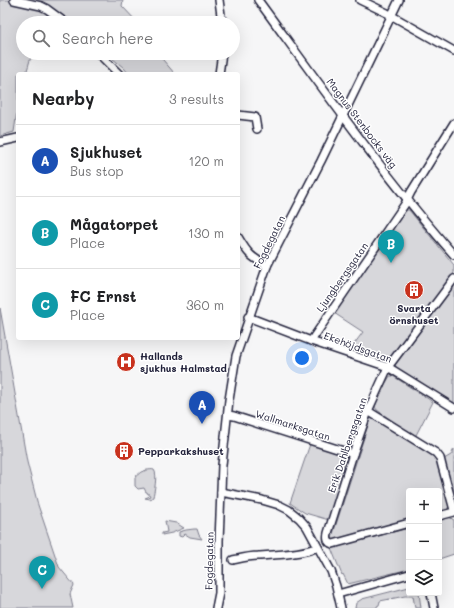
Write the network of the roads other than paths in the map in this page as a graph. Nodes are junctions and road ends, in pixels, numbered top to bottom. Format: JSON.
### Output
{"nodes":[{"id":1,"x":14,"y":0,"type":"edge"},
{"id":2,"x":219,"y":0,"type":"edge"},
{"id":3,"x":258,"y":0,"type":"edge"},
{"id":4,"x":360,"y":0,"type":"edge"},
{"id":5,"x":399,"y":0,"type":"edge"},
{"id":6,"x":56,"y":16,"type":"edge"},
{"id":7,"x":221,"y":16,"type":"edge"},
{"id":8,"x":391,"y":16,"type":"junction"},
{"id":9,"x":454,"y":51,"type":"edge"},
{"id":10,"x":105,"y":60,"type":"edge"},
{"id":11,"x":221,"y":60,"type":"edge"},
{"id":12,"x":118,"y":72,"type":"edge"},
{"id":13,"x":219,"y":72,"type":"edge"},
{"id":14,"x":240,"y":114,"type":"edge"},
{"id":15,"x":342,"y":116,"type":"junction"},
{"id":16,"x":454,"y":123,"type":"edge"},
{"id":17,"x":257,"y":129,"type":"dead end"},
{"id":18,"x":16,"y":138,"type":"edge"},
{"id":19,"x":0,"y":142,"type":"edge"},
{"id":20,"x":407,"y":199,"type":"junction"},
{"id":21,"x":240,"y":240,"type":"edge"},
{"id":22,"x":454,"y":255,"type":"edge"},
{"id":23,"x":267,"y":266,"type":"junction"},
{"id":24,"x":454,"y":279,"type":"edge"},
{"id":25,"x":248,"y":317,"type":"junction"},
{"id":26,"x":311,"y":341,"type":"junction"},
{"id":27,"x":388,"y":367,"type":"junction"},
{"id":28,"x":454,"y":408,"type":"edge"},
{"id":29,"x":368,"y":411,"type":"junction"},
{"id":30,"x":228,"y":415,"type":"junction"},
{"id":31,"x":353,"y":454,"type":"junction"},
{"id":32,"x":221,"y":492,"type":"junction"},
{"id":33,"x":454,"y":511,"type":"edge"},
{"id":34,"x":442,"y":515,"type":"edge"},
{"id":35,"x":406,"y":525,"type":"edge"},
{"id":36,"x":318,"y":547,"type":"junction"},
{"id":37,"x":233,"y":560,"type":"dead end"},
{"id":38,"x":406,"y":575,"type":"edge"},
{"id":39,"x":338,"y":594,"type":"junction"},
{"id":40,"x":432,"y":596,"type":"edge"},
{"id":41,"x":216,"y":608,"type":"edge"},
{"id":42,"x":341,"y":608,"type":"edge"},
{"id":43,"x":434,"y":608,"type":"edge"}],
"edges":[{"from":1,"to":6,"type":"street"},
{"from":2,"to":7,"type":"street"},
{"from":3,"to":15,"type":"street","name":"Magnus Stenbocks väg"},
{"from":4,"to":8,"type":"street"},
{"from":5,"to":8,"type":"street","name":"Fogdegatan"},
{"from":8,"to":9,"type":"street"},
{"from":8,"to":15,"type":"street","name":"Fogdegatan"},
{"from":10,"to":12,"type":"street"},
{"from":11,"to":13,"type":"street"},
{"from":14,"to":17,"type":"street"},
{"from":15,"to":20,"type":"street","name":"Magnus Stenbocks väg"},
{"from":15,"to":23,"type":"street","name":"Fogdegatan"},
{"from":16,"to":20,"type":"street","name":"Ljungbergsgatan"},
{"from":18,"to":19,"type":"street"},
{"from":20,"to":22,"type":"street","name":"Magnus Stenbocks väg"},
{"from":20,"to":26,"type":"street","name":"Ljungbergsgatan"},
{"from":21,"to":23,"type":"street"},
{"from":23,"to":25,"type":"street","name":"Fogdegatan"},
{"from":24,"to":27,"type":"street","name":"Erik Dahlbergsgatan"},
{"from":25,"to":26,"type":"street","name":"Ekehöjdsgatan"},
{"from":25,"to":30,"type":"street","name":"Fogdegatan"},
{"from":26,"to":27,"type":"street","name":"Ekehöjdsgatan"},
{"from":27,"to":28,"type":"street","name":"Ekehöjdsgatan"},
{"from":27,"to":29,"type":"street","name":"Erik Dahlbergsgatan"},
{"from":29,"to":31,"type":"street","name":"Erik Dahlbergsgatan"},
{"from":29,"to":33,"type":"street"},
{"from":30,"to":31,"type":"street","name":"Wallmarksgatan"},
{"from":30,"to":32,"type":"street","name":"Fogdegatan"},
{"from":31,"to":35,"type":"street","name":"Erik Dahlbergsgatan"},
{"from":32,"to":36,"type":"street"},
{"from":32,"to":41,"type":"street","name":"Fogdegatan"},
{"from":33,"to":34,"type":"street"},
{"from":36,"to":37,"type":"street"},
{"from":36,"to":39,"type":"street"},
{"from":38,"to":39,"type":"street"},
{"from":39,"to":42,"type":"street"},
{"from":40,"to":43,"type":"street"}]}
